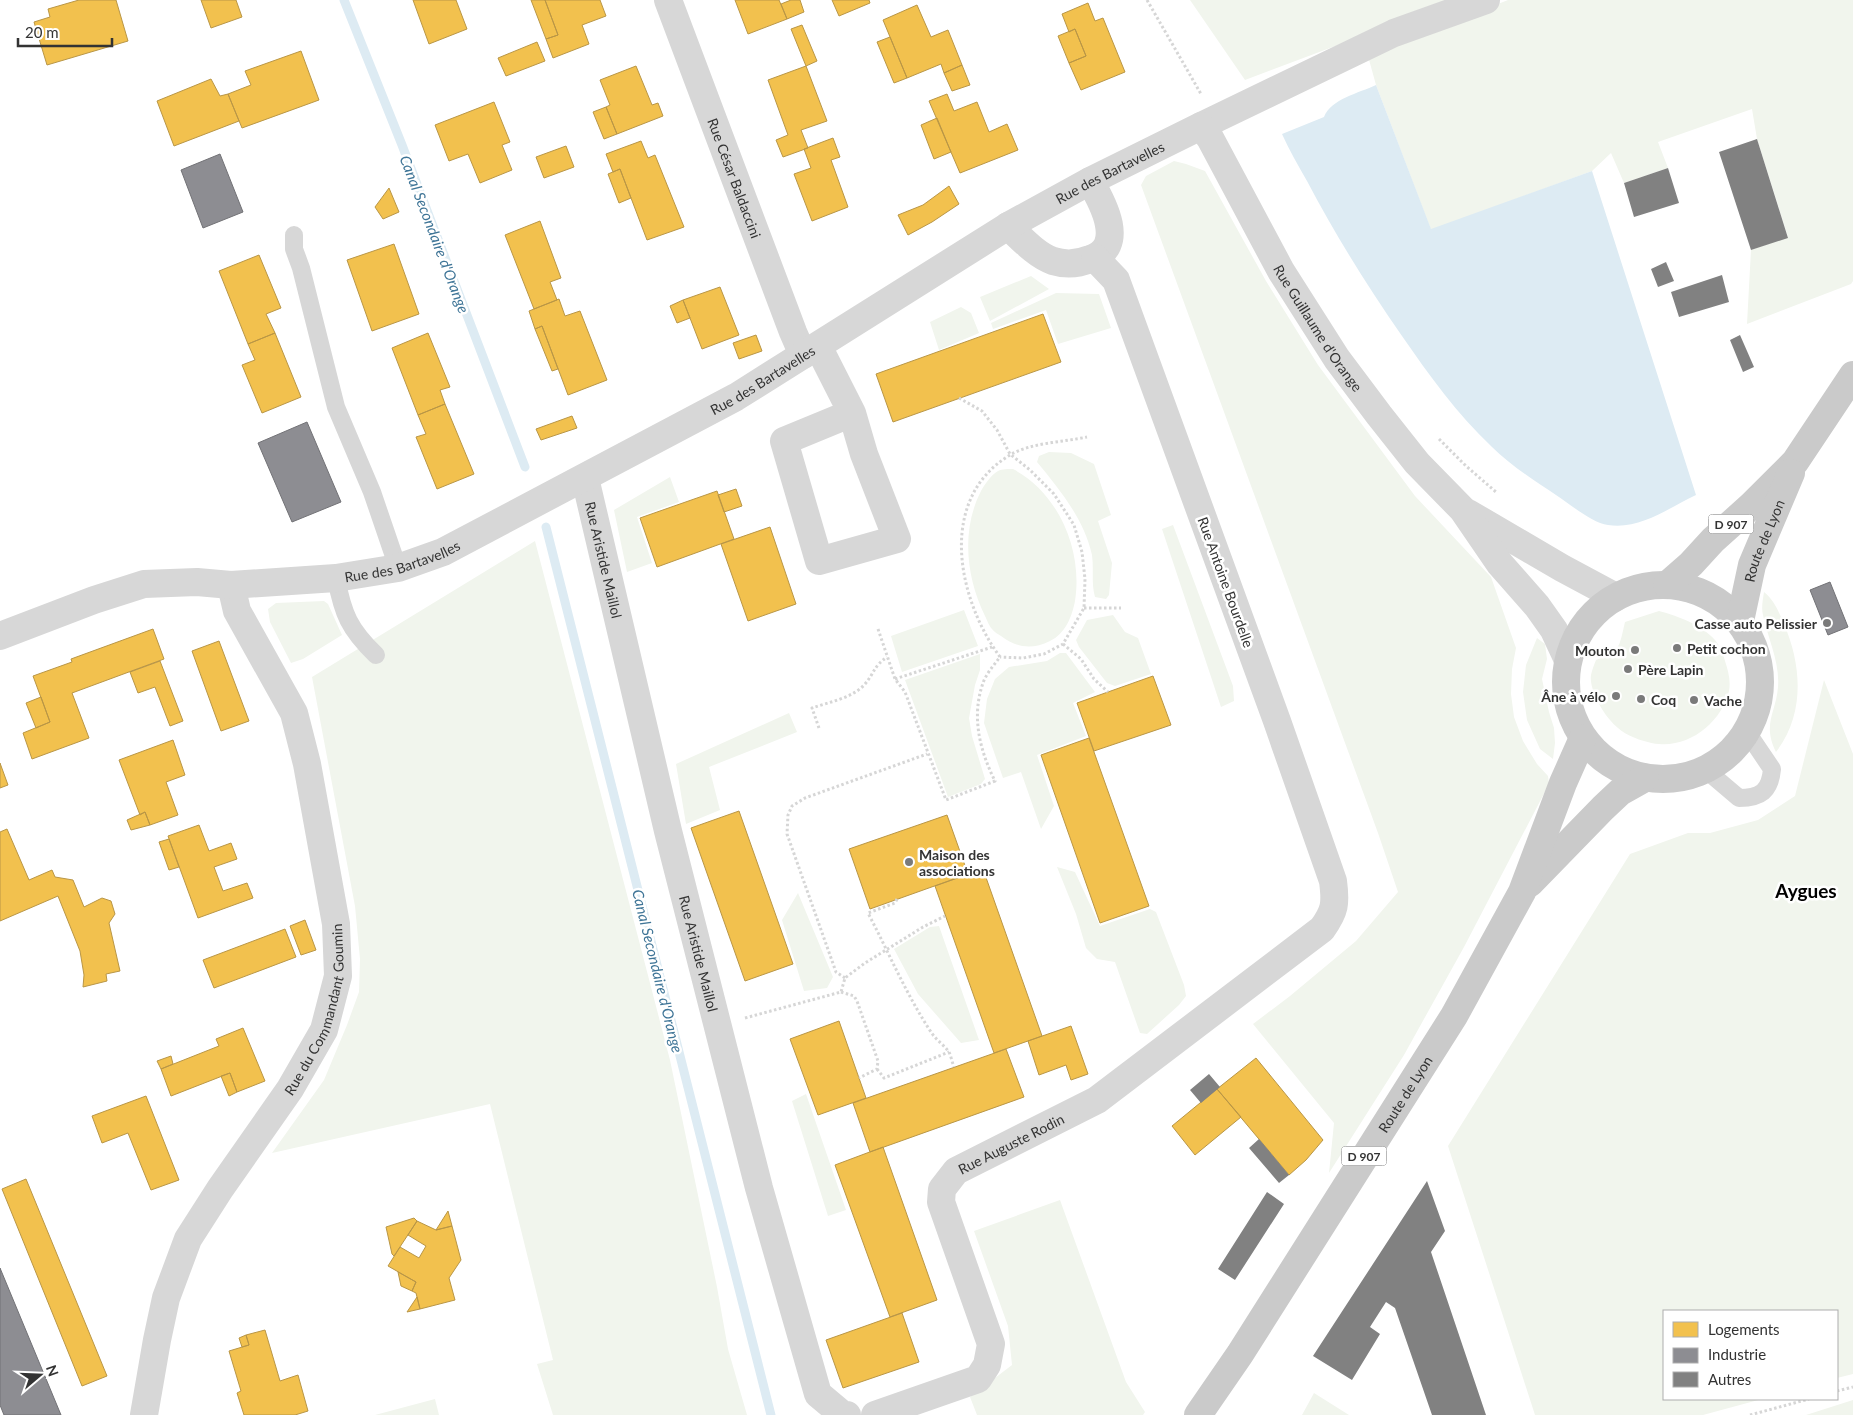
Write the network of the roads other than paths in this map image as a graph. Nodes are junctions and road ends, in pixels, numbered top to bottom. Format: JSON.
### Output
{"nodes":[{"id":1,"x":668,"y":0,"type":"edge"},
{"id":2,"x":1486,"y":0,"type":"edge"},
{"id":3,"x":1208,"y":122,"type":"junction"},
{"id":4,"x":1090,"y":181,"type":"junction"},
{"id":5,"x":1008,"y":226,"type":"junction"},
{"id":6,"x":294,"y":235,"type":"dead end"},
{"id":7,"x":1095,"y":258,"type":"junction"},
{"id":8,"x":811,"y":350,"type":"junction"},
{"id":9,"x":1853,"y":375,"type":"edge"},
{"id":10,"x":852,"y":413,"type":"junction"},
{"id":11,"x":1795,"y":462,"type":"junction"},
{"id":12,"x":585,"y":478,"type":"junction"},
{"id":13,"x":1463,"y":510,"type":"junction"},
{"id":14,"x":398,"y":568,"type":"junction"},
{"id":15,"x":336,"y":578,"type":"junction"},
{"id":16,"x":1667,"y":584,"type":"junction"},
{"id":17,"x":232,"y":585,"type":"junction"},
{"id":18,"x":1616,"y":597,"type":"junction"},
{"id":19,"x":1740,"y":621,"type":"junction"},
{"id":20,"x":0,"y":636,"type":"edge"},
{"id":21,"x":376,"y":655,"type":"dead end"},
{"id":22,"x":1568,"y":660,"type":"junction"},
{"id":23,"x":1747,"y":732,"type":"junction"},
{"id":24,"x":1583,"y":738,"type":"junction"},
{"id":25,"x":1706,"y":770,"type":"junction"},
{"id":26,"x":1645,"y":778,"type":"junction"},
{"id":27,"x":1522,"y":892,"type":"junction"},
{"id":28,"x":1332,"y":915,"type":"joint"},
{"id":29,"x":880,"y":1414,"type":"edge"},
{"id":30,"x":144,"y":1415,"type":"edge"},
{"id":31,"x":843,"y":1415,"type":"edge"},
{"id":32,"x":847,"y":1415,"type":"edge"},
{"id":33,"x":1198,"y":1415,"type":"edge"}],
"edges":[{"from":1,"to":8,"type":"street","name":"Rue César Baldaccini"},
{"from":2,"to":3,"type":"street","name":"Rue des Bartavelles"},
{"from":3,"to":4,"type":"street","name":"Rue des Bartavelles"},
{"from":3,"to":13,"type":"street","name":"Rue Guillaume d'Orange"},
{"from":4,"to":5,"type":"street","name":"Rue des Bartavelles"},
{"from":4,"to":7,"type":"street"},
{"from":5,"to":7,"type":"street"},
{"from":5,"to":8,"type":"street","name":"Rue des Bartavelles"},
{"from":6,"to":14,"type":"lane"},
{"from":7,"to":28,"type":"street","name":"Rue Antoine Bourdelle"},
{"from":8,"to":10,"type":"street","name":"Rue César Baldaccini"},
{"from":8,"to":12,"type":"street","name":"Rue des Bartavelles"},
{"from":9,"to":11,"type":"main road","name":"Route de Lyon","number":"D 907"},
{"from":10,"to":10,"type":"street","name":"Rue César Baldaccini"},
{"from":11,"to":16,"type":"main road","name":"Route de Lyon","number":"D 907"},
{"from":11,"to":19,"type":"main road","name":"Route de Lyon","number":"D 907"},
{"from":12,"to":14,"type":"street","name":"Rue des Bartavelles"},
{"from":12,"to":31,"type":"street","name":"Rue Aristide Maillol"},
{"from":13,"to":18,"type":"street","name":"Rue Guillaume d'Orange"},
{"from":13,"to":22,"type":"street","name":"Rue Guillaume d'Orange"},
{"from":14,"to":15,"type":"street","name":"Rue des Bartavelles"},
{"from":15,"to":17,"type":"street","name":"Rue des Bartavelles"},
{"from":15,"to":21,"type":"lane"},
{"from":16,"to":18,"type":"main road"},
{"from":16,"to":19,"type":"main road"},
{"from":17,"to":20,"type":"street","name":"Rue des Bartavelles"},
{"from":17,"to":30,"type":"street","name":"Rue du Commandant Goumin"},
{"from":18,"to":22,"type":"main road"},
{"from":19,"to":23,"type":"main road"},
{"from":22,"to":24,"type":"main road"},
{"from":23,"to":25,"type":"main road"},
{"from":23,"to":25,"type":"lane"},
{"from":24,"to":26,"type":"main road"},
{"from":24,"to":27,"type":"main road","name":"Route de Lyon","number":"D 907"},
{"from":25,"to":26,"type":"main road"},
{"from":26,"to":27,"type":"main road","name":"Route de Lyon","number":"D 907"},
{"from":27,"to":33,"type":"main road","name":"Route de Lyon","number":"D 907"},
{"from":28,"to":29,"type":"street","name":"Rue Auguste Rodin"},
{"from":31,"to":32,"type":"street"}]}
